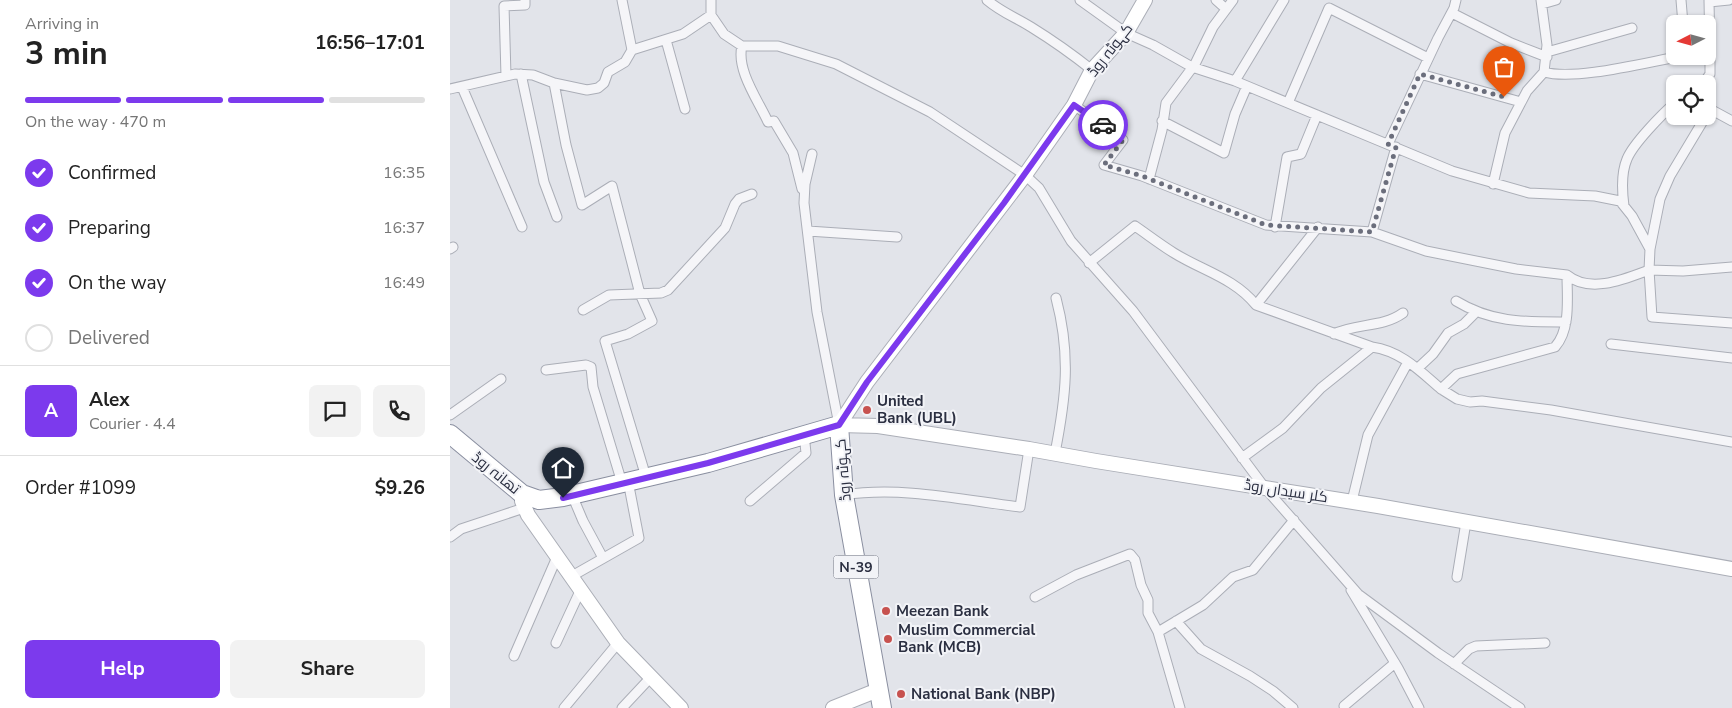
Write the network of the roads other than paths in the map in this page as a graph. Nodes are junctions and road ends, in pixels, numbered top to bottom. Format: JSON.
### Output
{"nodes":[{"id":1,"x":525,"y":0,"type":"edge"},
{"id":2,"x":622,"y":0,"type":"edge"},
{"id":3,"x":712,"y":0,"type":"edge"},
{"id":4,"x":987,"y":0,"type":"edge"},
{"id":5,"x":1080,"y":0,"type":"edge"},
{"id":6,"x":1145,"y":0,"type":"edge"},
{"id":7,"x":1216,"y":0,"type":"edge"},
{"id":8,"x":1233,"y":0,"type":"edge"},
{"id":9,"x":1284,"y":0,"type":"edge"},
{"id":10,"x":1456,"y":0,"type":"edge"},
{"id":11,"x":1556,"y":0,"type":"edge"},
{"id":12,"x":1681,"y":0,"type":"edge"},
{"id":13,"x":1729,"y":0,"type":"edge"},
{"id":14,"x":1709,"y":1,"type":"edge"},
{"id":15,"x":1542,"y":2,"type":"edge"},
{"id":16,"x":1226,"y":10,"type":"junction"},
{"id":17,"x":1452,"y":13,"type":"junction"},
{"id":18,"x":711,"y":15,"type":"junction"},
{"id":19,"x":1682,"y":15,"type":"edge"},
{"id":20,"x":1709,"y":15,"type":"edge"},
{"id":21,"x":1632,"y":28,"type":"dead end"},
{"id":22,"x":1126,"y":33,"type":"junction"},
{"id":23,"x":666,"y":40,"type":"junction"},
{"id":24,"x":742,"y":46,"type":"junction"},
{"id":25,"x":632,"y":50,"type":"junction"},
{"id":26,"x":1547,"y":55,"type":"junction"},
{"id":27,"x":1428,"y":58,"type":"junction"},
{"id":28,"x":1666,"y":59,"type":"edge"},
{"id":29,"x":1192,"y":67,"type":"junction"},
{"id":30,"x":1092,"y":70,"type":"junction"},
{"id":31,"x":1544,"y":72,"type":"junction"},
{"id":32,"x":521,"y":74,"type":"junction"},
{"id":33,"x":1420,"y":74,"type":"junction"},
{"id":34,"x":506,"y":76,"type":"junction"},
{"id":35,"x":1235,"y":80,"type":"junction"},
{"id":36,"x":554,"y":83,"type":"junction"},
{"id":37,"x":1246,"y":86,"type":"junction"},
{"id":38,"x":462,"y":87,"type":"junction"},
{"id":39,"x":450,"y":89,"type":"edge"},
{"id":40,"x":1521,"y":102,"type":"junction"},
{"id":41,"x":1288,"y":103,"type":"junction"},
{"id":42,"x":1074,"y":105,"type":"junction"},
{"id":43,"x":686,"y":109,"type":"dead end"},
{"id":44,"x":1666,"y":112,"type":"edge"},
{"id":45,"x":1716,"y":113,"type":"edge"},
{"id":46,"x":1317,"y":115,"type":"junction"},
{"id":47,"x":1162,"y":120,"type":"junction"},
{"id":48,"x":1732,"y":121,"type":"edge"},
{"id":49,"x":1701,"y":125,"type":"edge"},
{"id":50,"x":1392,"y":145,"type":"junction"},
{"id":51,"x":812,"y":154,"type":"dead end"},
{"id":52,"x":1025,"y":175,"type":"junction"},
{"id":53,"x":1149,"y":179,"type":"junction"},
{"id":54,"x":1493,"y":184,"type":"junction"},
{"id":55,"x":752,"y":194,"type":"dead end"},
{"id":56,"x":804,"y":203,"type":"junction"},
{"id":57,"x":1624,"y":206,"type":"junction"},
{"id":58,"x":557,"y":217,"type":"dead end"},
{"id":59,"x":522,"y":227,"type":"dead end"},
{"id":60,"x":1275,"y":227,"type":"junction"},
{"id":61,"x":1318,"y":227,"type":"junction"},
{"id":62,"x":808,"y":231,"type":"junction"},
{"id":63,"x":1372,"y":232,"type":"junction"},
{"id":64,"x":897,"y":237,"type":"dead end"},
{"id":65,"x":1650,"y":249,"type":"junction"},
{"id":66,"x":1089,"y":262,"type":"junction"},
{"id":67,"x":1732,"y":267,"type":"edge"},
{"id":68,"x":1649,"y":270,"type":"junction"},
{"id":69,"x":1567,"y":275,"type":"junction"},
{"id":70,"x":640,"y":294,"type":"junction"},
{"id":71,"x":1056,"y":298,"type":"dead end"},
{"id":72,"x":1456,"y":301,"type":"dead end"},
{"id":73,"x":1256,"y":305,"type":"junction"},
{"id":74,"x":583,"y":310,"type":"dead end"},
{"id":75,"x":1403,"y":312,"type":"dead end"},
{"id":76,"x":1475,"y":313,"type":"junction"},
{"id":77,"x":1566,"y":322,"type":"junction"},
{"id":78,"x":1732,"y":323,"type":"edge"},
{"id":79,"x":1334,"y":334,"type":"junction"},
{"id":80,"x":1611,"y":344,"type":"dead end"},
{"id":81,"x":1372,"y":348,"type":"junction"},
{"id":82,"x":1732,"y":358,"type":"edge"},
{"id":83,"x":1408,"y":362,"type":"junction"},
{"id":84,"x":1418,"y":368,"type":"junction"},
{"id":85,"x":546,"y":370,"type":"dead end"},
{"id":86,"x":501,"y":379,"type":"dead end"},
{"id":87,"x":1441,"y":389,"type":"junction"},
{"id":88,"x":450,"y":415,"type":"edge"},
{"id":89,"x":839,"y":425,"type":"junction"},
{"id":90,"x":450,"y":434,"type":"edge"},
{"id":91,"x":804,"y":434,"type":"junction"},
{"id":92,"x":1732,"y":442,"type":"edge"},
{"id":93,"x":1029,"y":449,"type":"junction"},
{"id":94,"x":1055,"y":454,"type":"junction"},
{"id":95,"x":1242,"y":458,"type":"junction"},
{"id":96,"x":646,"y":478,"type":"junction"},
{"id":97,"x":625,"y":482,"type":"junction"},
{"id":98,"x":1266,"y":488,"type":"junction"},
{"id":99,"x":572,"y":495,"type":"junction"},
{"id":100,"x":844,"y":495,"type":"junction"},
{"id":101,"x":523,"y":501,"type":"junction"},
{"id":102,"x":750,"y":501,"type":"dead end"},
{"id":103,"x":1352,"y":502,"type":"junction"},
{"id":104,"x":1294,"y":520,"type":"junction"},
{"id":105,"x":1466,"y":522,"type":"junction"},
{"id":106,"x":450,"y":537,"type":"edge"},
{"id":107,"x":558,"y":557,"type":"junction"},
{"id":108,"x":603,"y":558,"type":"junction"},
{"id":109,"x":1732,"y":569,"type":"edge"},
{"id":110,"x":572,"y":576,"type":"junction"},
{"id":111,"x":1343,"y":577,"type":"junction"},
{"id":112,"x":1458,"y":577,"type":"dead end"},
{"id":113,"x":581,"y":589,"type":"junction"},
{"id":114,"x":1035,"y":597,"type":"dead end"},
{"id":115,"x":1176,"y":621,"type":"junction"},
{"id":116,"x":1158,"y":632,"type":"junction"},
{"id":117,"x":556,"y":643,"type":"dead end"},
{"id":118,"x":618,"y":643,"type":"junction"},
{"id":119,"x":1545,"y":643,"type":"dead end"},
{"id":120,"x":514,"y":656,"type":"dead end"},
{"id":121,"x":1395,"y":663,"type":"junction"},
{"id":122,"x":1454,"y":664,"type":"junction"},
{"id":123,"x":652,"y":676,"type":"junction"},
{"id":124,"x":878,"y":690,"type":"junction"},
{"id":125,"x":1344,"y":706,"type":"dead end"},
{"id":126,"x":1288,"y":707,"type":"edge"},
{"id":127,"x":564,"y":708,"type":"edge"},
{"id":128,"x":622,"y":708,"type":"edge"},
{"id":129,"x":681,"y":708,"type":"edge"},
{"id":130,"x":833,"y":708,"type":"edge"},
{"id":131,"x":882,"y":708,"type":"edge"},
{"id":132,"x":1180,"y":708,"type":"edge"},
{"id":133,"x":1419,"y":708,"type":"edge"},
{"id":134,"x":1520,"y":708,"type":"edge"}],
"edges":[{"from":1,"to":34,"type":"street"},
{"from":2,"to":25,"type":"street"},
{"from":3,"to":18,"type":"street"},
{"from":4,"to":30,"type":"street"},
{"from":5,"to":22,"type":"street"},
{"from":6,"to":22,"type":"main road","name":"کہوٹہ روڈ"},
{"from":7,"to":16,"type":"street"},
{"from":8,"to":16,"type":"street"},
{"from":9,"to":35,"type":"street"},
{"from":10,"to":17,"type":"street"},
{"from":11,"to":15,"type":"street"},
{"from":12,"to":19,"type":"street"},
{"from":13,"to":14,"type":"street"},
{"from":14,"to":20,"type":"street"},
{"from":15,"to":26,"type":"street"},
{"from":16,"to":29,"type":"street"},
{"from":17,"to":26,"type":"street"},
{"from":17,"to":27,"type":"street"},
{"from":18,"to":23,"type":"street"},
{"from":18,"to":24,"type":"street"},
{"from":21,"to":26,"type":"street"},
{"from":22,"to":29,"type":"street"},
{"from":22,"to":30,"type":"main road","name":"کہوٹہ روڈ"},
{"from":23,"to":25,"type":"street"},
{"from":23,"to":43,"type":"street"},
{"from":24,"to":52,"type":"street"},
{"from":24,"to":56,"type":"street"},
{"from":25,"to":36,"type":"street"},
{"from":26,"to":31,"type":"street"},
{"from":27,"to":33,"type":"street"},
{"from":27,"to":41,"type":"street"},
{"from":28,"to":31,"type":"street"},
{"from":29,"to":35,"type":"street"},
{"from":29,"to":47,"type":"street"},
{"from":30,"to":42,"type":"main road","name":"کہوٹہ روڈ"},
{"from":31,"to":40,"type":"street"},
{"from":32,"to":34,"type":"street"},
{"from":32,"to":36,"type":"street"},
{"from":32,"to":58,"type":"street"},
{"from":33,"to":40,"type":"street"},
{"from":33,"to":50,"type":"street"},
{"from":34,"to":38,"type":"street"},
{"from":35,"to":37,"type":"street"},
{"from":36,"to":70,"type":"street"},
{"from":37,"to":41,"type":"street"},
{"from":37,"to":47,"type":"street"},
{"from":38,"to":39,"type":"street"},
{"from":38,"to":59,"type":"street"},
{"from":40,"to":54,"type":"street"},
{"from":41,"to":46,"type":"street"},
{"from":42,"to":52,"type":"main road","name":"کہوٹہ روڈ"},
{"from":42,"to":53,"type":"street"},
{"from":44,"to":57,"type":"street"},
{"from":45,"to":48,"type":"street"},
{"from":46,"to":50,"type":"street"},
{"from":46,"to":60,"type":"street"},
{"from":47,"to":53,"type":"street"},
{"from":49,"to":65,"type":"street"},
{"from":50,"to":54,"type":"street"},
{"from":50,"to":63,"type":"street"},
{"from":51,"to":56,"type":"street"},
{"from":52,"to":66,"type":"street"},
{"from":52,"to":89,"type":"main road","name":"کہوٹہ روڈ"},
{"from":53,"to":60,"type":"street"},
{"from":54,"to":57,"type":"street"},
{"from":55,"to":70,"type":"street"},
{"from":56,"to":62,"type":"street"},
{"from":57,"to":65,"type":"street"},
{"from":60,"to":61,"type":"street"},
{"from":61,"to":63,"type":"street"},
{"from":61,"to":73,"type":"street"},
{"from":62,"to":64,"type":"street"},
{"from":62,"to":89,"type":"street"},
{"from":63,"to":69,"type":"street"},
{"from":65,"to":68,"type":"street"},
{"from":66,"to":73,"type":"street"},
{"from":66,"to":95,"type":"street"},
{"from":67,"to":68,"type":"street"},
{"from":68,"to":69,"type":"street"},
{"from":68,"to":78,"type":"street"},
{"from":69,"to":77,"type":"street"},
{"from":70,"to":74,"type":"street"},
{"from":70,"to":96,"type":"street"},
{"from":71,"to":94,"type":"street"},
{"from":72,"to":76,"type":"street"},
{"from":73,"to":79,"type":"street"},
{"from":75,"to":79,"type":"street"},
{"from":76,"to":77,"type":"street"},
{"from":76,"to":84,"type":"street"},
{"from":77,"to":87,"type":"street"},
{"from":79,"to":81,"type":"street"},
{"from":80,"to":82,"type":"street"},
{"from":81,"to":83,"type":"street"},
{"from":81,"to":95,"type":"street"},
{"from":83,"to":84,"type":"street"},
{"from":83,"to":103,"type":"street"},
{"from":84,"to":87,"type":"street"},
{"from":85,"to":97,"type":"street"},
{"from":86,"to":88,"type":"street"},
{"from":87,"to":92,"type":"street"},
{"from":89,"to":91,"type":"highway","name":"تھانہ روڈ"},
{"from":89,"to":93,"type":"main road","name":"کلر سیداں روڈ"},
{"from":89,"to":100,"type":"highway","name":"کہوٹہ روڈ","number":"N-39"},
{"from":90,"to":101,"type":"highway","name":"تھانہ روڈ"},
{"from":91,"to":96,"type":"highway","name":"تھانہ روڈ"},
{"from":91,"to":102,"type":"street"},
{"from":93,"to":94,"type":"main road","name":"کلر سیداں روڈ"},
{"from":93,"to":100,"type":"street"},
{"from":94,"to":98,"type":"main road","name":"کلر سیداں روڈ"},
{"from":95,"to":98,"type":"street"},
{"from":96,"to":97,"type":"highway","name":"تھانہ روڈ"},
{"from":97,"to":99,"type":"highway","name":"تھانہ روڈ"},
{"from":97,"to":108,"type":"street"},
{"from":98,"to":103,"type":"main road","name":"کلر سیداں روڈ"},
{"from":98,"to":104,"type":"street"},
{"from":99,"to":101,"type":"highway","name":"تھانہ روڈ"},
{"from":99,"to":108,"type":"street"},
{"from":100,"to":124,"type":"highway","name":"کہوٹہ روڈ","number":"N-39"},
{"from":101,"to":106,"type":"street"},
{"from":101,"to":107,"type":"main road"},
{"from":103,"to":105,"type":"main road","name":"کلر سیداں روڈ"},
{"from":104,"to":111,"type":"street"},
{"from":104,"to":115,"type":"street"},
{"from":105,"to":109,"type":"main road","name":"کلر سیداں روڈ"},
{"from":105,"to":112,"type":"street"},
{"from":107,"to":110,"type":"main road"},
{"from":107,"to":120,"type":"street"},
{"from":108,"to":110,"type":"street"},
{"from":110,"to":113,"type":"main road"},
{"from":111,"to":121,"type":"street"},
{"from":111,"to":122,"type":"street"},
{"from":113,"to":117,"type":"street"},
{"from":113,"to":118,"type":"main road"},
{"from":114,"to":116,"type":"street"},
{"from":115,"to":116,"type":"street"},
{"from":115,"to":126,"type":"street"},
{"from":116,"to":132,"type":"street"},
{"from":118,"to":123,"type":"main road"},
{"from":118,"to":127,"type":"street"},
{"from":119,"to":122,"type":"street"},
{"from":121,"to":125,"type":"street"},
{"from":121,"to":133,"type":"street"},
{"from":122,"to":134,"type":"street"},
{"from":123,"to":128,"type":"street"},
{"from":123,"to":129,"type":"main road"},
{"from":124,"to":130,"type":"main road"},
{"from":124,"to":131,"type":"highway","name":"کہوٹہ روڈ","number":"N-39"}]}
